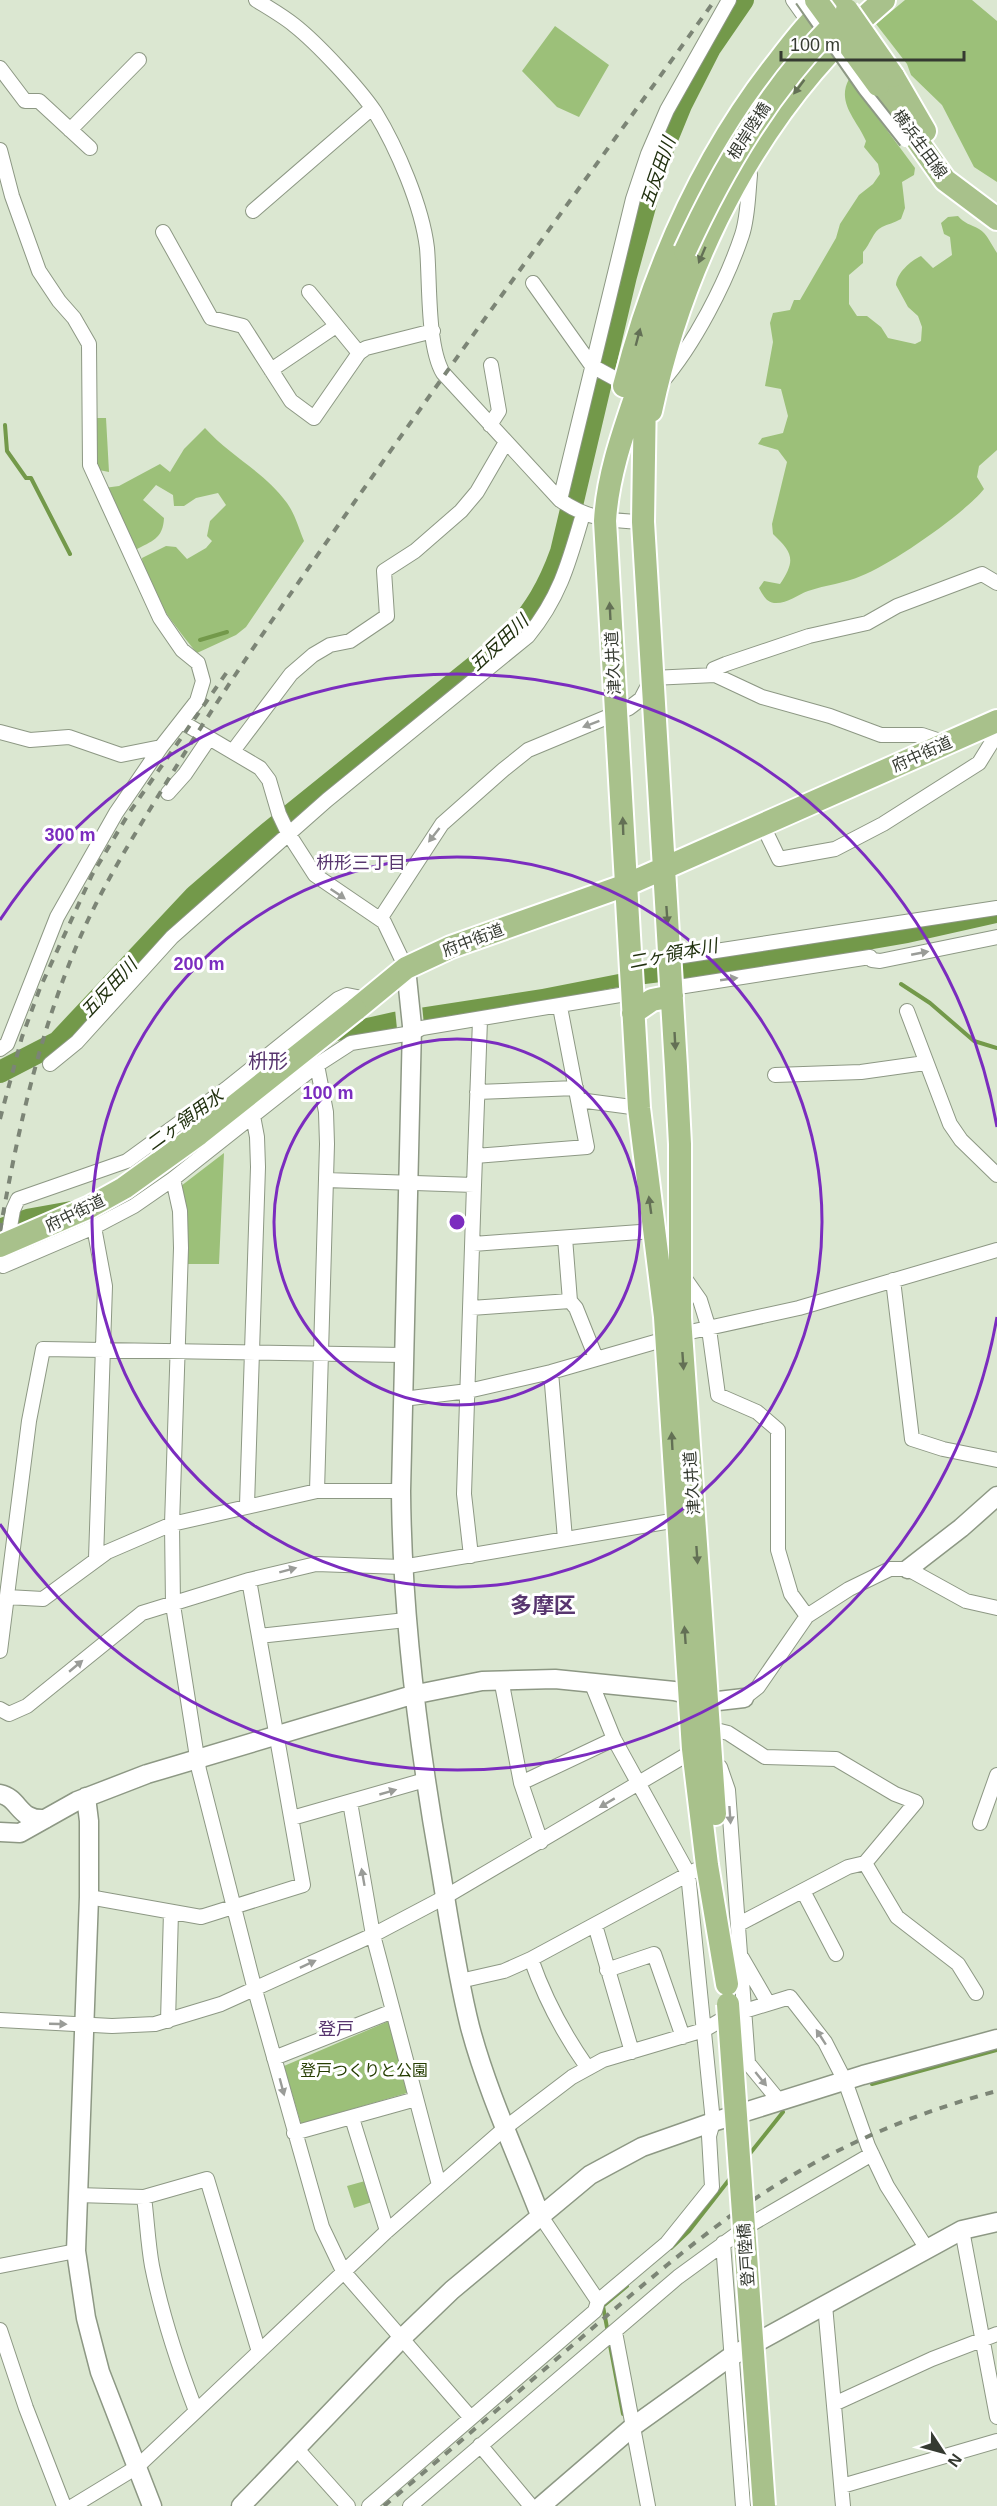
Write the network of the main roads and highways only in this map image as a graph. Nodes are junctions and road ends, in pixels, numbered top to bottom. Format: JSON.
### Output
{"nodes":[{"id":1,"x":816,"y":0,"type":"edge"},
{"id":2,"x":884,"y":0,"type":"edge"},
{"id":3,"x":842,"y":7,"type":"edge"},
{"id":4,"x":885,"y":80,"type":"junction"},
{"id":5,"x":735,"y":125,"type":"junction"},
{"id":6,"x":762,"y":141,"type":"junction"},
{"id":7,"x":718,"y":151,"type":"junction"},
{"id":8,"x":747,"y":164,"type":"junction"},
{"id":9,"x":997,"y":206,"type":"edge"},
{"id":10,"x":997,"y":219,"type":"edge"},
{"id":11,"x":685,"y":251,"type":"joint"},
{"id":12,"x":647,"y":364,"type":"junction"},
{"id":13,"x":645,"y":453,"type":"junction"},
{"id":14,"x":606,"y":497,"type":"junction"},
{"id":15,"x":992,"y":723,"type":"edge"},
{"id":16,"x":664,"y":869,"type":"junction"},
{"id":17,"x":626,"y":885,"type":"junction"},
{"id":18,"x":671,"y":977,"type":"junction"},
{"id":19,"x":632,"y":991,"type":"junction"},
{"id":20,"x":5,"y":1242,"type":"edge"},
{"id":21,"x":674,"y":1337,"type":"junction"},
{"id":22,"x":705,"y":1751,"type":"junction"},
{"id":23,"x":733,"y":2000,"type":"junction"},
{"id":24,"x":764,"y":2506,"type":"edge"}],
"edges":[{"from":1,"to":3,"type":"main road","bridge":true},
{"from":2,"to":6,"type":"main road","one_way":true},
{"from":3,"to":4,"type":"main road","bridge":true},
{"from":3,"to":5,"type":"main road"},
{"from":3,"to":11,"type":"main road","name":"根岸陸橋","bridge":true},
{"from":4,"to":9,"type":"main road","name":"横浜生田線"},
{"from":4,"to":10,"type":"main road","name":"横浜生田線"},
{"from":5,"to":6,"type":"main road"},
{"from":5,"to":7,"type":"main road"},
{"from":6,"to":8,"type":"main road"},
{"from":7,"to":8,"type":"main road"},
{"from":14,"to":7,"type":"main road","one_way":true},
{"from":8,"to":13,"type":"main road"},
{"from":11,"to":12,"type":"main road","name":"津久井道"},
{"from":12,"to":13,"type":"main road","name":"津久井道"},
{"from":12,"to":14,"type":"main road","name":"津久井道"},
{"from":13,"to":16,"type":"main road","name":"津久井道"},
{"from":17,"to":14,"type":"main road","name":"津久井道","one_way":true},
{"from":15,"to":16,"type":"main road","name":"府中街道"},
{"from":16,"to":17,"type":"main road","name":"府中街道"},
{"from":16,"to":18,"type":"main road","name":"津久井道","one_way":true},
{"from":17,"to":19,"type":"main road","name":"津久井道"},
{"from":17,"to":20,"type":"main road","name":"府中街道","bridge":true},
{"from":18,"to":19,"type":"main road"},
{"from":18,"to":21,"type":"main road","name":"津久井道","one_way":true},
{"from":21,"to":19,"type":"main road","name":"津久井道","one_way":true},
{"from":21,"to":22,"type":"main road","name":"津久井道"},
{"from":22,"to":23,"type":"main road","name":"津久井道"},
{"from":22,"to":23,"type":"main road","name":"津久井道"},
{"from":23,"to":24,"type":"main road","name":"登戸陸橋","bridge":true}]}
